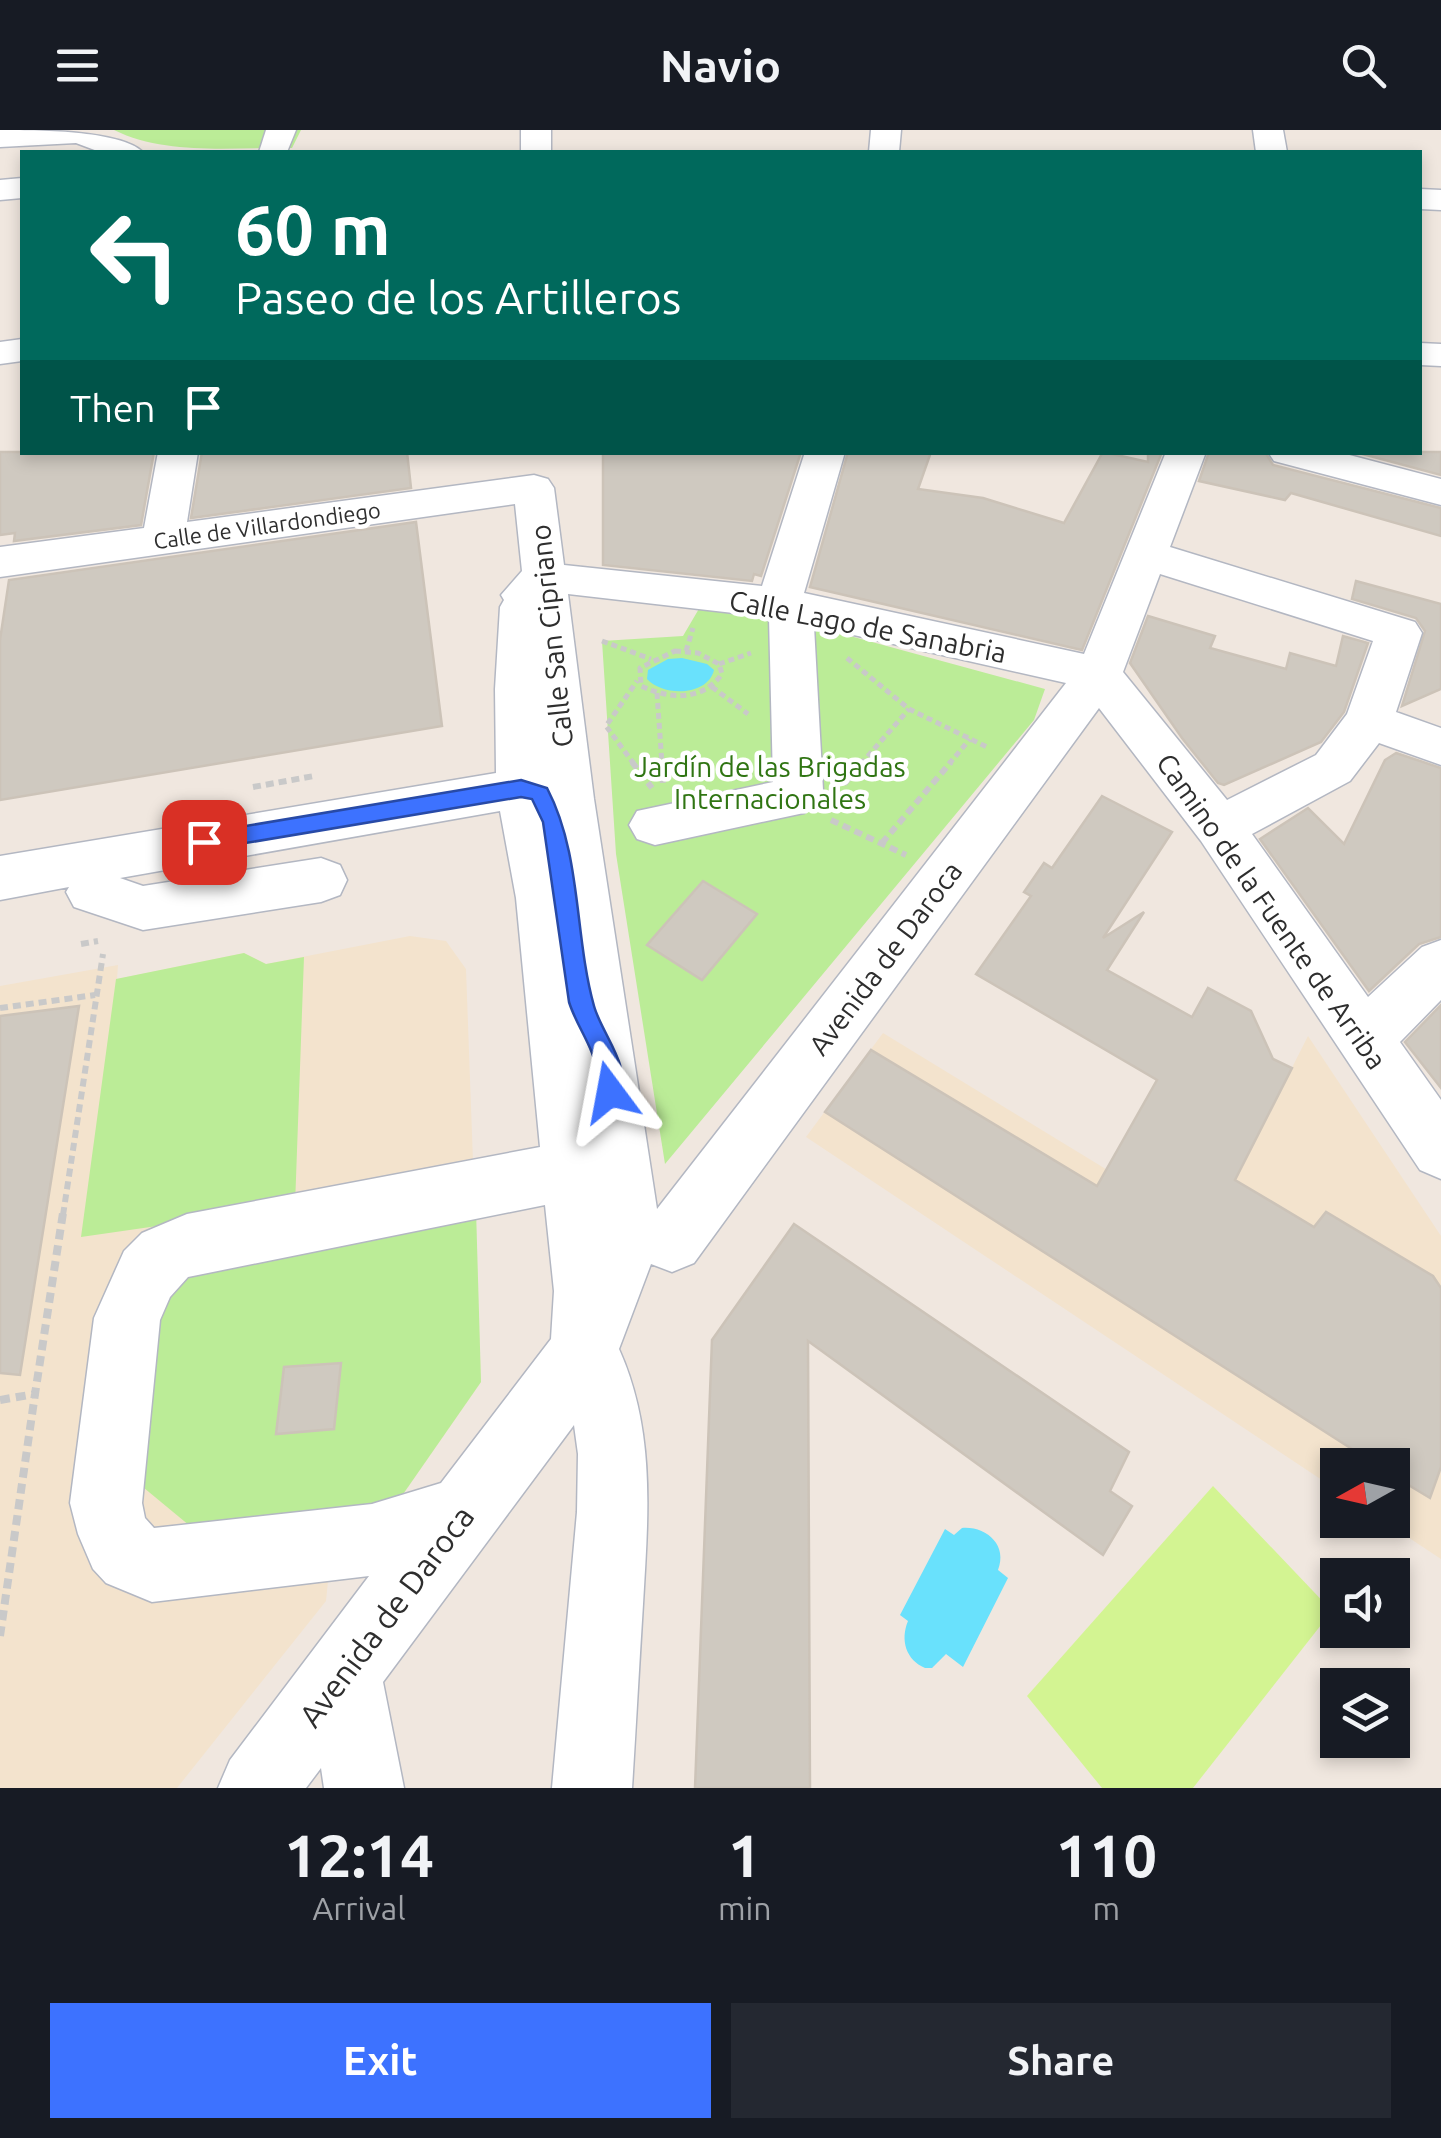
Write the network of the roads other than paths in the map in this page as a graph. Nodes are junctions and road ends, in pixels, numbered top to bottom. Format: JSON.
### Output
{"nodes":[{"id":1,"x":4,"y":139,"type":"edge"},
{"id":2,"x":122,"y":150,"type":"edge"},
{"id":3,"x":177,"y":455,"type":"edge"},
{"id":4,"x":824,"y":455,"type":"edge"},
{"id":5,"x":1185,"y":455,"type":"edge"},
{"id":6,"x":1299,"y":455,"type":"edge"},
{"id":7,"x":534,"y":470,"type":"edge"},
{"id":8,"x":1441,"y":492,"type":"edge"},
{"id":9,"x":163,"y":539,"type":"junction"},
{"id":10,"x":1146,"y":556,"type":"junction"},
{"id":11,"x":0,"y":562,"type":"edge"},
{"id":12,"x":535,"y":587,"type":"junction"},
{"id":13,"x":785,"y":604,"type":"junction"},
{"id":14,"x":1099,"y":674,"type":"junction"},
{"id":15,"x":1370,"y":722,"type":"junction"},
{"id":16,"x":1441,"y":747,"type":"edge"},
{"id":17,"x":657,"y":800,"type":"road end"},
{"id":18,"x":541,"y":803,"type":"junction"},
{"id":19,"x":1219,"y":827,"type":"junction"},
{"id":20,"x":238,"y":836,"type":"junction"},
{"id":21,"x":0,"y":843,"type":"edge"},
{"id":22,"x":0,"y":878,"type":"edge"},
{"id":23,"x":322,"y":880,"type":"dead end"},
{"id":24,"x":93,"y":892,"type":"junction"},
{"id":25,"x":0,"y":910,"type":"edge"},
{"id":26,"x":1441,"y":964,"type":"edge"},
{"id":27,"x":1363,"y":1040,"type":"junction"},
{"id":28,"x":1441,"y":1150,"type":"edge"},
{"id":29,"x":574,"y":1170,"type":"junction"},
{"id":30,"x":672,"y":1241,"type":"dead end"},
{"id":31,"x":584,"y":1347,"type":"junction"},
{"id":32,"x":463,"y":1512,"type":"junction"},
{"id":33,"x":343,"y":1673,"type":"junction"},
{"id":34,"x":258,"y":1788,"type":"edge"},
{"id":35,"x":364,"y":1788,"type":"edge"},
{"id":36,"x":592,"y":1788,"type":"edge"}],
"edges":[{"from":1,"to":2,"type":"street"},
{"from":3,"to":9,"type":"street"},
{"from":4,"to":13,"type":"street"},
{"from":5,"to":10,"type":"street","name":"Avenida de Daroca"},
{"from":6,"to":8,"type":"street"},
{"from":7,"to":9,"type":"street","name":"Calle de Villardondiego"},
{"from":7,"to":12,"type":"street","name":"Calle San Cipriano"},
{"from":9,"to":11,"type":"street","name":"Calle de Villardondiego"},
{"from":10,"to":14,"type":"street","name":"Avenida de Daroca"},
{"from":10,"to":15,"type":"street"},
{"from":12,"to":13,"type":"street","name":"Calle Lago de Sanabria"},
{"from":12,"to":18,"type":"street","name":"Calle San Cipriano"},
{"from":13,"to":14,"type":"street","name":"Calle Lago de Sanabria"},
{"from":13,"to":17,"type":"street"},
{"from":14,"to":19,"type":"street","name":"Camino de la Fuente de Arriba"},
{"from":14,"to":30,"type":"street","name":"Avenida de Daroca"},
{"from":15,"to":16,"type":"street"},
{"from":15,"to":19,"type":"street"},
{"from":18,"to":20,"type":"street"},
{"from":18,"to":24,"type":"street"},
{"from":18,"to":29,"type":"street","name":"Calle San Cipriano"},
{"from":18,"to":31,"type":"street"},
{"from":19,"to":27,"type":"street","name":"Camino de la Fuente de Arriba"},
{"from":20,"to":21,"type":"street"},
{"from":20,"to":22,"type":"street"},
{"from":23,"to":24,"type":"street"},
{"from":24,"to":25,"type":"street"},
{"from":26,"to":27,"type":"street"},
{"from":27,"to":28,"type":"street","name":"Camino de la Fuente de Arriba"},
{"from":29,"to":31,"type":"street","name":"Calle San Cipriano"},
{"from":29,"to":32,"type":"street"},
{"from":31,"to":32,"type":"street","name":"Avenida de Daroca"},
{"from":31,"to":36,"type":"street"},
{"from":32,"to":33,"type":"street","name":"Avenida de Daroca"},
{"from":33,"to":34,"type":"street","name":"Avenida de Daroca"},
{"from":33,"to":35,"type":"street"}]}
